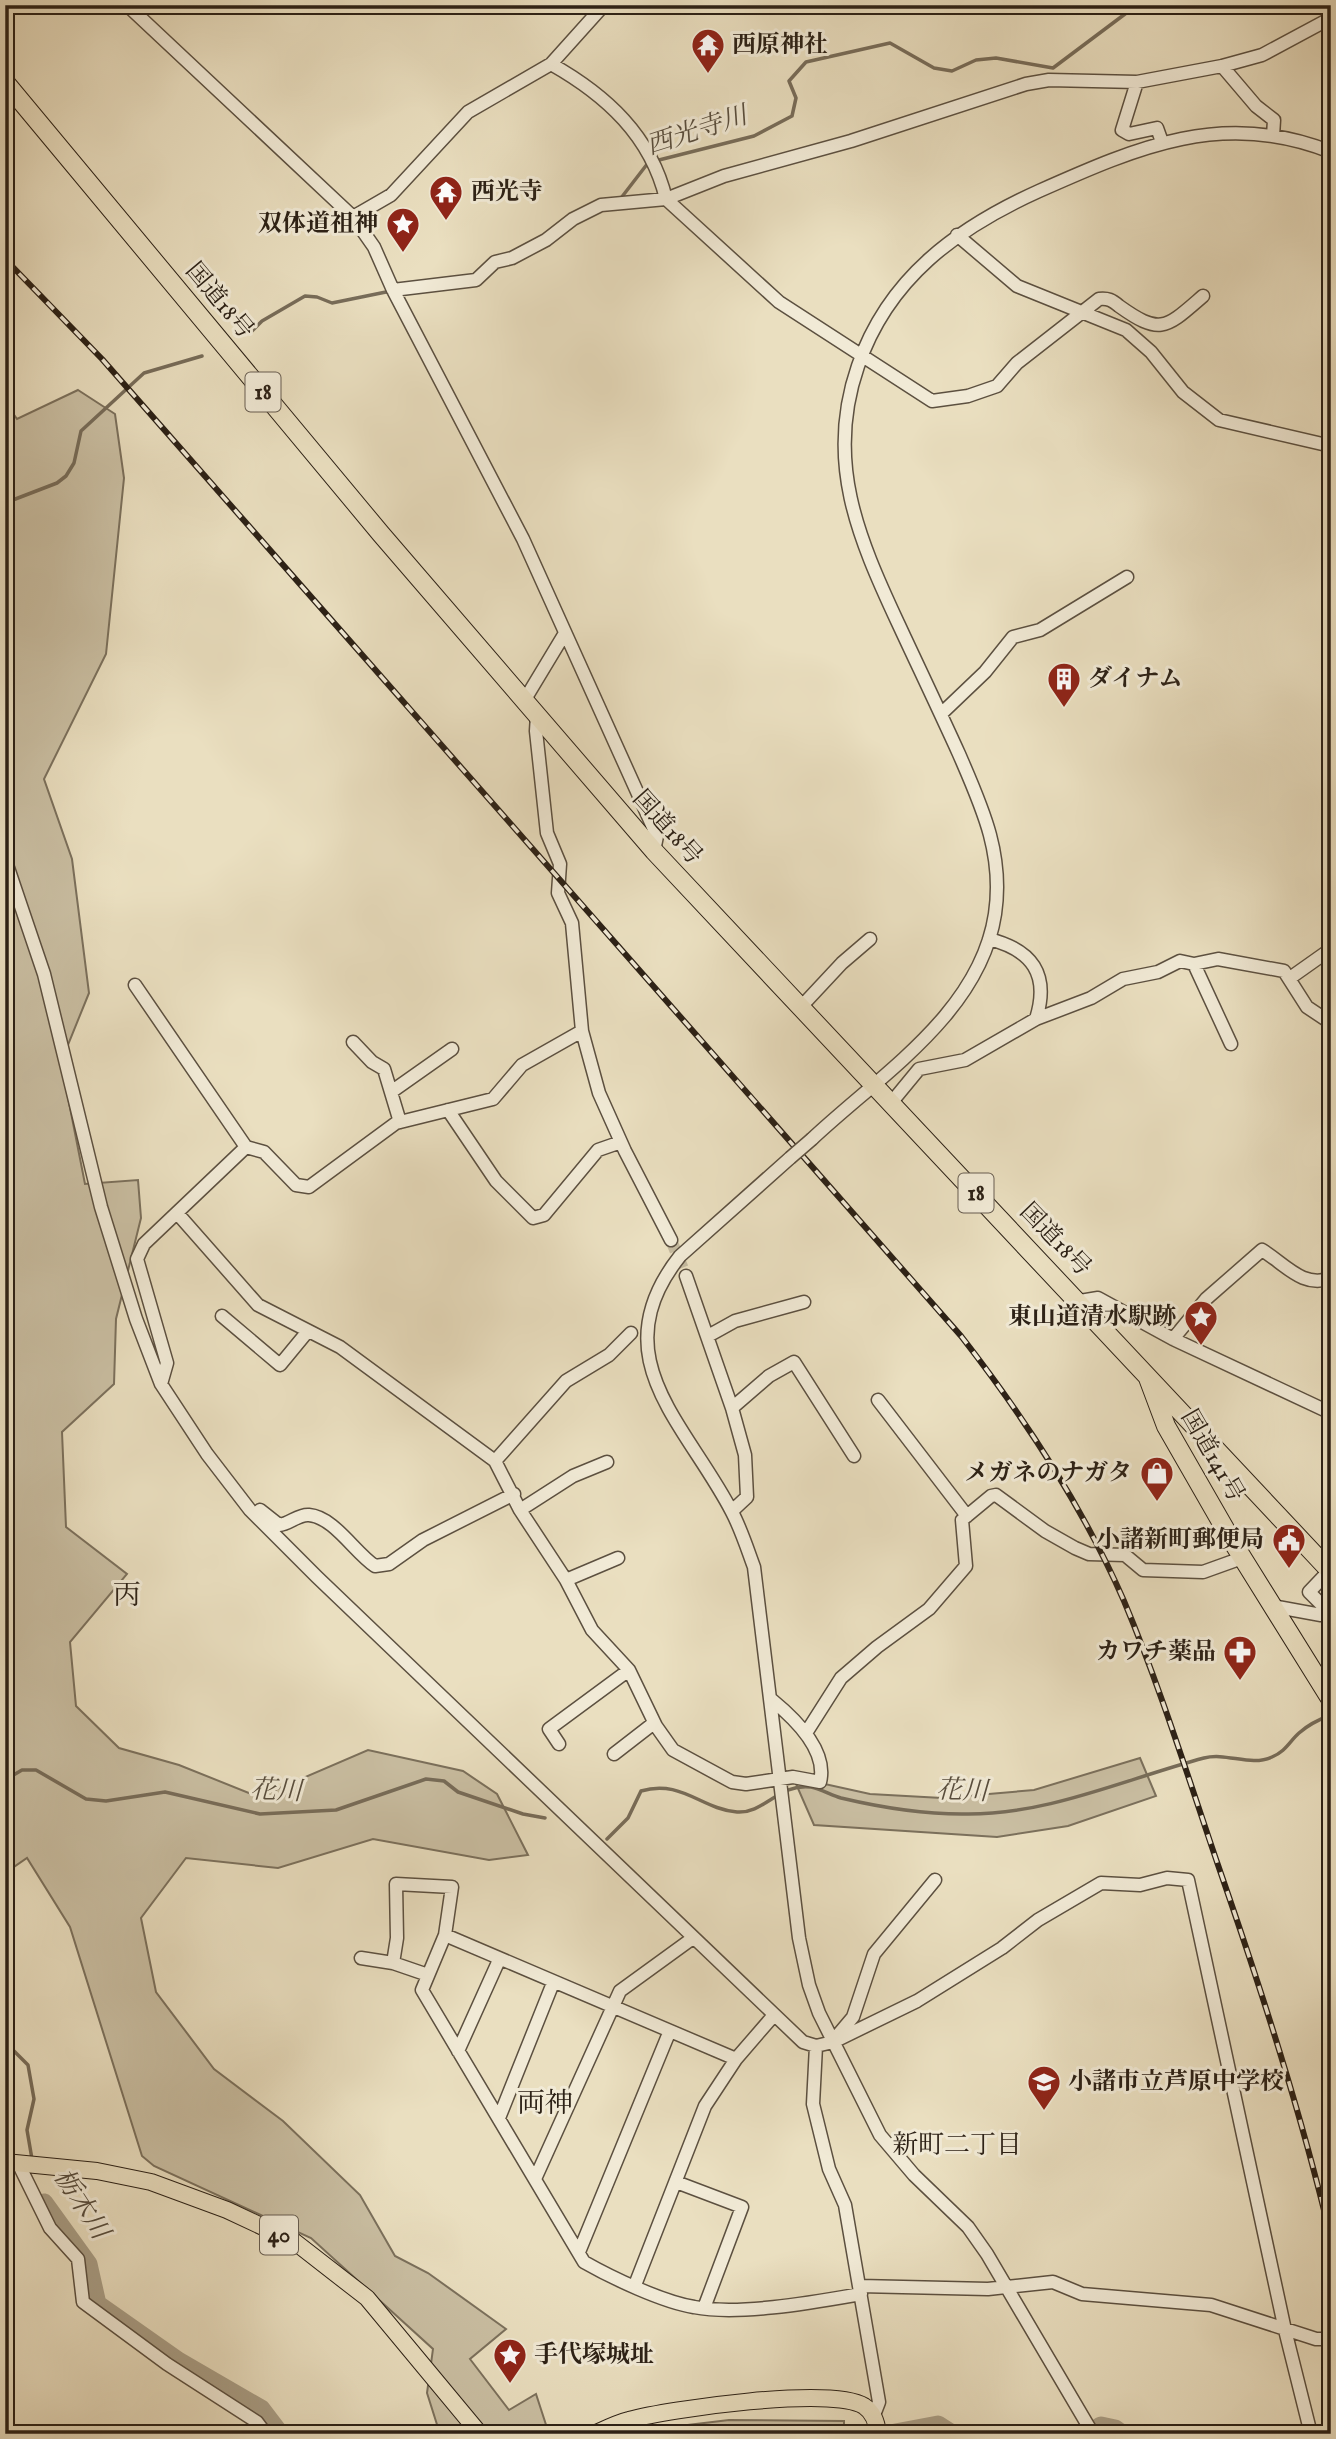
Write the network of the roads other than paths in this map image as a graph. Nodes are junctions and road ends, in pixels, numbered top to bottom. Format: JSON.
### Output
{"nodes":[{"id":1,"x":127,"y":5,"type":"edge"},
{"id":2,"x":604,"y":5,"type":"edge"},
{"id":3,"x":1331,"y":18,"type":"edge"},
{"id":4,"x":551,"y":64,"type":"junction"},
{"id":5,"x":1222,"y":66,"type":"junction"},
{"id":6,"x":5,"y":82,"type":"edge"},
{"id":7,"x":1137,"y":82,"type":"junction"},
{"id":8,"x":1273,"y":136,"type":"junction"},
{"id":9,"x":1162,"y":142,"type":"junction"},
{"id":10,"x":1331,"y":152,"type":"edge"},
{"id":11,"x":666,"y":199,"type":"junction"},
{"id":12,"x":353,"y":217,"type":"junction"},
{"id":13,"x":957,"y":235,"type":"junction"},
{"id":14,"x":393,"y":290,"type":"junction"},
{"id":15,"x":1203,"y":296,"type":"dead end"},
{"id":16,"x":1085,"y":312,"type":"junction"},
{"id":17,"x":861,"y":356,"type":"junction"},
{"id":18,"x":1331,"y":446,"type":"edge"},
{"id":19,"x":1127,"y":577,"type":"dead end"},
{"id":20,"x":565,"y":633,"type":"junction"},
{"id":21,"x":524,"y":701,"type":"junction"},
{"id":22,"x":941,"y":714,"type":"junction"},
{"id":23,"x":537,"y":715,"type":"junction"},
{"id":24,"x":654,"y":851,"type":"junction"},
{"id":25,"x":5,"y":859,"type":"edge"},
{"id":26,"x":870,"y":939,"type":"dead end"},
{"id":27,"x":989,"y":939,"type":"junction"},
{"id":28,"x":1331,"y":949,"type":"edge"},
{"id":29,"x":1194,"y":964,"type":"junction"},
{"id":30,"x":1290,"y":978,"type":"junction"},
{"id":31,"x":135,"y":985,"type":"dead end"},
{"id":32,"x":800,"y":1007,"type":"junction"},
{"id":33,"x":1036,"y":1018,"type":"junction"},
{"id":34,"x":1331,"y":1023,"type":"edge"},
{"id":35,"x":582,"y":1031,"type":"junction"},
{"id":36,"x":353,"y":1042,"type":"dead end"},
{"id":37,"x":1231,"y":1044,"type":"dead end"},
{"id":38,"x":453,"y":1049,"type":"dead end"},
{"id":39,"x":872,"y":1084,"type":"junction"},
{"id":40,"x":391,"y":1092,"type":"junction"},
{"id":41,"x":891,"y":1103,"type":"junction"},
{"id":42,"x":448,"y":1110,"type":"junction"},
{"id":43,"x":400,"y":1122,"type":"junction"},
{"id":44,"x":621,"y":1142,"type":"junction"},
{"id":45,"x":246,"y":1147,"type":"junction"},
{"id":46,"x":177,"y":1213,"type":"junction"},
{"id":47,"x":671,"y":1240,"type":"tunnel mouth"},
{"id":48,"x":686,"y":1276,"type":"tunnel mouth"},
{"id":49,"x":1331,"y":1278,"type":"edge"},
{"id":50,"x":1080,"y":1301,"type":"junction"},
{"id":51,"x":804,"y":1303,"type":"dead end"},
{"id":52,"x":222,"y":1316,"type":"dead end"},
{"id":53,"x":308,"y":1331,"type":"junction"},
{"id":54,"x":631,"y":1333,"type":"dead end"},
{"id":55,"x":708,"y":1336,"type":"junction"},
{"id":56,"x":1173,"y":1339,"type":"junction"},
{"id":57,"x":1147,"y":1375,"type":"junction"},
{"id":58,"x":161,"y":1384,"type":"junction"},
{"id":59,"x":878,"y":1400,"type":"dead end"},
{"id":60,"x":732,"y":1408,"type":"junction"},
{"id":61,"x":1331,"y":1413,"type":"edge"},
{"id":62,"x":1194,"y":1423,"type":"junction"},
{"id":63,"x":1171,"y":1436,"type":"junction"},
{"id":64,"x":854,"y":1456,"type":"dead end"},
{"id":65,"x":495,"y":1461,"type":"junction"},
{"id":66,"x":607,"y":1462,"type":"dead end"},
{"id":67,"x":514,"y":1494,"type":"junction"},
{"id":68,"x":250,"y":1510,"type":"junction"},
{"id":69,"x":520,"y":1510,"type":"junction"},
{"id":70,"x":732,"y":1511,"type":"junction"},
{"id":71,"x":967,"y":1516,"type":"junction"},
{"id":72,"x":618,"y":1558,"type":"dead end"},
{"id":73,"x":1242,"y":1558,"type":"junction"},
{"id":74,"x":1330,"y":1572,"type":"edge"},
{"id":75,"x":566,"y":1580,"type":"junction"},
{"id":76,"x":1272,"y":1606,"type":"junction"},
{"id":77,"x":629,"y":1670,"type":"junction"},
{"id":78,"x":772,"y":1700,"type":"junction"},
{"id":79,"x":1331,"y":1700,"type":"edge"},
{"id":80,"x":654,"y":1723,"type":"junction"},
{"id":81,"x":806,"y":1733,"type":"junction"},
{"id":82,"x":559,"y":1744,"type":"dead end"},
{"id":83,"x":614,"y":1754,"type":"dead end"},
{"id":84,"x":781,"y":1783,"type":"junction"},
{"id":85,"x":935,"y":1880,"type":"dead end"},
{"id":86,"x":445,"y":1935,"type":"junction"},
{"id":87,"x":693,"y":1938,"type":"junction"},
{"id":88,"x":361,"y":1958,"type":"dead end"},
{"id":89,"x":499,"y":1960,"type":"junction"},
{"id":90,"x":394,"y":1963,"type":"junction"},
{"id":91,"x":428,"y":1975,"type":"junction"},
{"id":92,"x":553,"y":1983,"type":"junction"},
{"id":93,"x":611,"y":2008,"type":"junction"},
{"id":94,"x":774,"y":2015,"type":"junction"},
{"id":95,"x":669,"y":2033,"type":"junction"},
{"id":96,"x":833,"y":2042,"type":"junction"},
{"id":97,"x":816,"y":2046,"type":"junction"},
{"id":98,"x":458,"y":2051,"type":"junction"},
{"id":99,"x":736,"y":2059,"type":"junction"},
{"id":100,"x":499,"y":2118,"type":"junction"},
{"id":101,"x":11,"y":2162,"type":"edge"},
{"id":102,"x":535,"y":2179,"type":"junction"},
{"id":103,"x":676,"y":2182,"type":"junction"},
{"id":104,"x":579,"y":2252,"type":"junction"},
{"id":105,"x":635,"y":2286,"type":"junction"},
{"id":106,"x":1009,"y":2288,"type":"junction"},
{"id":107,"x":860,"y":2290,"type":"junction"},
{"id":108,"x":704,"y":2308,"type":"junction"},
{"id":109,"x":1285,"y":2330,"type":"junction"},
{"id":110,"x":1331,"y":2339,"type":"edge"},
{"id":111,"x":874,"y":2415,"type":"junction"},
{"id":112,"x":266,"y":2434,"type":"edge"},
{"id":113,"x":480,"y":2434,"type":"edge"},
{"id":114,"x":594,"y":2434,"type":"edge"},
{"id":115,"x":878,"y":2434,"type":"edge"},
{"id":116,"x":1093,"y":2434,"type":"edge"},
{"id":117,"x":1311,"y":2434,"type":"edge"}],
"edges":[{"from":1,"to":12,"type":"street"},
{"from":2,"to":4,"type":"street"},
{"from":3,"to":5,"type":"street"},
{"from":4,"to":11,"type":"street"},
{"from":4,"to":12,"type":"street"},
{"from":5,"to":7,"type":"street"},
{"from":5,"to":8,"type":"street"},
{"from":6,"to":21,"type":"highway","name":"国道18号","number":"18"},
{"from":7,"to":9,"type":"street"},
{"from":7,"to":11,"type":"street"},
{"from":8,"to":9,"type":"street"},
{"from":8,"to":10,"type":"street"},
{"from":9,"to":13,"type":"street"},
{"from":11,"to":14,"type":"street"},
{"from":11,"to":17,"type":"street"},
{"from":12,"to":14,"type":"street"},
{"from":13,"to":16,"type":"street"},
{"from":13,"to":17,"type":"street"},
{"from":14,"to":20,"type":"street"},
{"from":15,"to":16,"type":"street"},
{"from":16,"to":17,"type":"street"},
{"from":16,"to":18,"type":"street"},
{"from":17,"to":22,"type":"street"},
{"from":19,"to":22,"type":"street"},
{"from":20,"to":21,"type":"street"},
{"from":20,"to":24,"type":"street"},
{"from":21,"to":23,"type":"highway","name":"国道18号","number":"18"},
{"from":22,"to":27,"type":"street"},
{"from":23,"to":24,"type":"highway","name":"国道18号","number":"18"},
{"from":23,"to":35,"type":"street"},
{"from":24,"to":32,"type":"highway","name":"国道18号","number":"18"},
{"from":25,"to":58,"type":"street"},
{"from":26,"to":32,"type":"street"},
{"from":27,"to":33,"type":"street"},
{"from":27,"to":39,"type":"street"},
{"from":28,"to":30,"type":"street"},
{"from":29,"to":30,"type":"street"},
{"from":29,"to":33,"type":"street"},
{"from":29,"to":37,"type":"street"},
{"from":30,"to":34,"type":"street"},
{"from":31,"to":45,"type":"street"},
{"from":32,"to":39,"type":"highway","name":"国道18号","number":"18"},
{"from":33,"to":41,"type":"street"},
{"from":35,"to":42,"type":"street"},
{"from":35,"to":44,"type":"street"},
{"from":36,"to":40,"type":"street"},
{"from":38,"to":40,"type":"street"},
{"from":39,"to":41,"type":"highway","name":"国道18号","number":"18"},
{"from":39,"to":70,"type":"street","bridge":true},
{"from":40,"to":43,"type":"street"},
{"from":41,"to":50,"type":"highway","name":"国道18号","number":"18"},
{"from":42,"to":43,"type":"street"},
{"from":42,"to":44,"type":"street"},
{"from":43,"to":45,"type":"street"},
{"from":44,"to":47,"type":"street"},
{"from":45,"to":46,"type":"street"},
{"from":46,"to":53,"type":"street"},
{"from":46,"to":58,"type":"street"},
{"from":48,"to":55,"type":"street"},
{"from":49,"to":56,"type":"street"},
{"from":50,"to":56,"type":"street"},
{"from":50,"to":57,"type":"highway","name":"国道18号","number":"18"},
{"from":51,"to":55,"type":"street"},
{"from":52,"to":53,"type":"street"},
{"from":53,"to":65,"type":"street"},
{"from":54,"to":65,"type":"street"},
{"from":55,"to":60,"type":"street"},
{"from":56,"to":61,"type":"street"},
{"from":57,"to":62,"type":"highway","name":"国道18号","number":"18"},
{"from":57,"to":63,"type":"highway","name":"国道141号"},
{"from":58,"to":68,"type":"street"},
{"from":59,"to":71,"type":"street"},
{"from":60,"to":64,"type":"street"},
{"from":60,"to":70,"type":"street"},
{"from":62,"to":63,"type":"highway"},
{"from":62,"to":74,"type":"highway","name":"国道18号","number":"18"},
{"from":63,"to":73,"type":"highway","name":"国道141号"},
{"from":65,"to":67,"type":"street"},
{"from":66,"to":69,"type":"street"},
{"from":67,"to":68,"type":"street"},
{"from":67,"to":69,"type":"street"},
{"from":68,"to":87,"type":"street"},
{"from":69,"to":75,"type":"street"},
{"from":70,"to":78,"type":"street"},
{"from":71,"to":73,"type":"street"},
{"from":71,"to":81,"type":"street"},
{"from":72,"to":75,"type":"street"},
{"from":73,"to":76,"type":"highway","name":"国道141号"},
{"from":74,"to":76,"type":"street"},
{"from":75,"to":77,"type":"street"},
{"from":76,"to":79,"type":"highway","name":"国道141号"},
{"from":77,"to":80,"type":"street"},
{"from":77,"to":82,"type":"street"},
{"from":78,"to":81,"type":"street"},
{"from":78,"to":84,"type":"street"},
{"from":80,"to":83,"type":"street"},
{"from":80,"to":84,"type":"street"},
{"from":81,"to":84,"type":"street"},
{"from":84,"to":96,"type":"street"},
{"from":85,"to":96,"type":"street"},
{"from":86,"to":89,"type":"street"},
{"from":86,"to":90,"type":"street"},
{"from":86,"to":91,"type":"street"},
{"from":87,"to":93,"type":"street"},
{"from":87,"to":94,"type":"street"},
{"from":88,"to":90,"type":"street"},
{"from":89,"to":92,"type":"street"},
{"from":89,"to":98,"type":"street"},
{"from":90,"to":91,"type":"street"},
{"from":91,"to":98,"type":"street"},
{"from":92,"to":93,"type":"street"},
{"from":92,"to":100,"type":"street"},
{"from":93,"to":95,"type":"street"},
{"from":93,"to":102,"type":"street"},
{"from":94,"to":97,"type":"street"},
{"from":94,"to":99,"type":"street"},
{"from":95,"to":99,"type":"street"},
{"from":95,"to":104,"type":"street"},
{"from":96,"to":97,"type":"street"},
{"from":96,"to":106,"type":"street"},
{"from":96,"to":109,"type":"street"},
{"from":97,"to":107,"type":"street"},
{"from":98,"to":100,"type":"street"},
{"from":99,"to":103,"type":"street"},
{"from":100,"to":102,"type":"street"},
{"from":101,"to":112,"type":"street"},
{"from":101,"to":113,"type":"main road","number":"40"},
{"from":102,"to":104,"type":"street"},
{"from":103,"to":105,"type":"street"},
{"from":103,"to":108,"type":"street"},
{"from":104,"to":105,"type":"street"},
{"from":105,"to":108,"type":"street"},
{"from":106,"to":107,"type":"street"},
{"from":106,"to":109,"type":"street"},
{"from":106,"to":116,"type":"street"},
{"from":107,"to":108,"type":"street"},
{"from":107,"to":111,"type":"street"},
{"from":109,"to":110,"type":"street"},
{"from":109,"to":117,"type":"street"},
{"from":111,"to":114,"type":"main road"},
{"from":111,"to":115,"type":"main road"}]}
